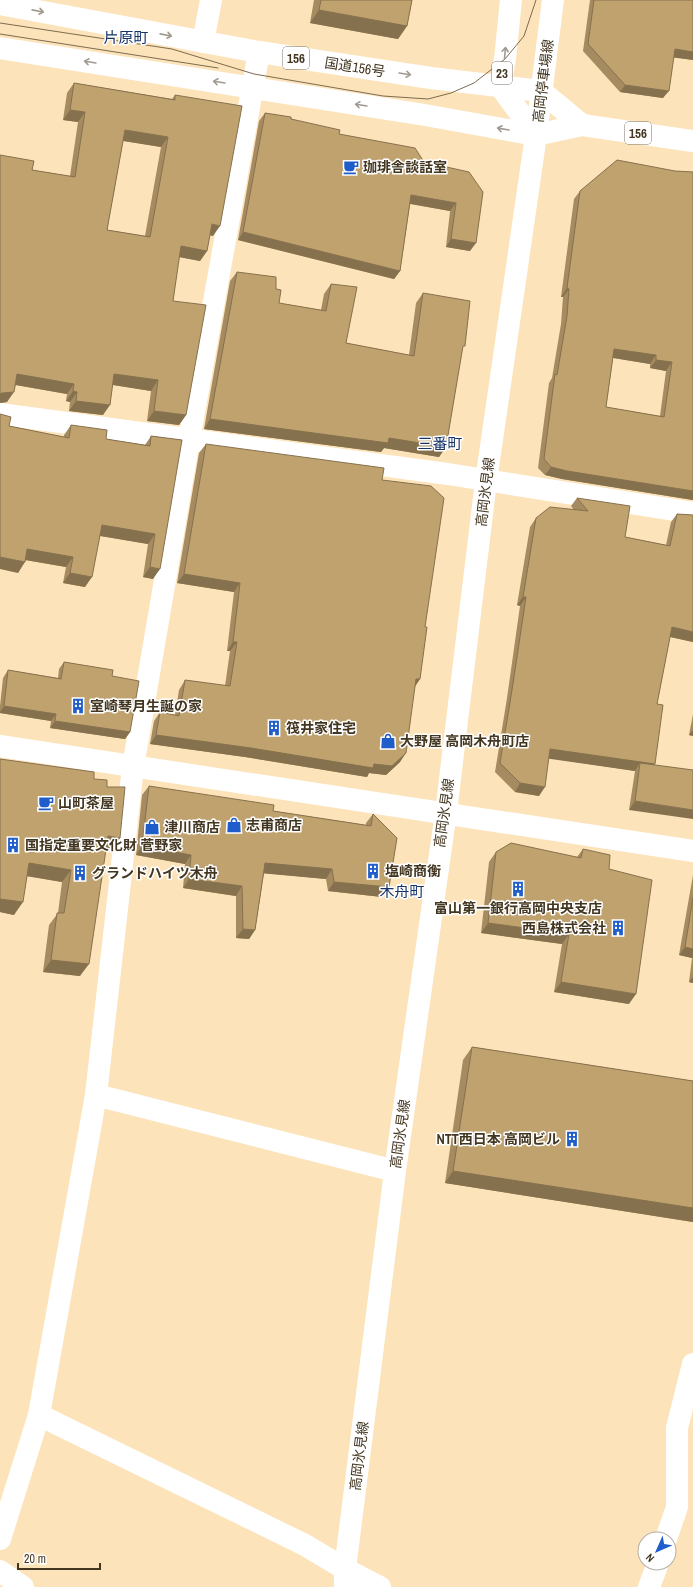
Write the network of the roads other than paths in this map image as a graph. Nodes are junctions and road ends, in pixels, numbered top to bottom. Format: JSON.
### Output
{"nodes":[{"id":1,"x":211,"y":0,"type":"edge"},
{"id":2,"x":511,"y":0,"type":"edge"},
{"id":3,"x":553,"y":0,"type":"edge"},
{"id":4,"x":0,"y":4,"type":"edge"},
{"id":5,"x":203,"y":42,"type":"junction"},
{"id":6,"x":0,"y":48,"type":"edge"},
{"id":7,"x":259,"y":52,"type":"junction"},
{"id":8,"x":500,"y":86,"type":"junction"},
{"id":9,"x":252,"y":87,"type":"junction"},
{"id":10,"x":541,"y":91,"type":"junction"},
{"id":11,"x":582,"y":125,"type":"junction"},
{"id":12,"x":536,"y":135,"type":"junction"},
{"id":13,"x":693,"y":142,"type":"edge"},
{"id":14,"x":0,"y":414,"type":"edge"},
{"id":15,"x":189,"y":440,"type":"junction"},
{"id":16,"x":486,"y":481,"type":"junction"},
{"id":17,"x":693,"y":513,"type":"edge"},
{"id":18,"x":0,"y":746,"type":"edge"},
{"id":19,"x":133,"y":767,"type":"junction"},
{"id":20,"x":446,"y":812,"type":"junction"},
{"id":21,"x":693,"y":851,"type":"edge"},
{"id":22,"x":96,"y":1095,"type":"junction"},
{"id":23,"x":395,"y":1171,"type":"junction"},
{"id":24,"x":693,"y":1364,"type":"edge"},
{"id":25,"x":39,"y":1415,"type":"junction"},
{"id":26,"x":4,"y":1516,"type":"edge"},
{"id":27,"x":669,"y":1531,"type":"edge"},
{"id":28,"x":0,"y":1539,"type":"edge"},
{"id":29,"x":0,"y":1571,"type":"edge"},
{"id":30,"x":655,"y":1571,"type":"edge"},
{"id":31,"x":345,"y":1578,"type":"edge"},
{"id":32,"x":24,"y":1587,"type":"edge"},
{"id":33,"x":380,"y":1587,"type":"edge"},
{"id":34,"x":649,"y":1587,"type":"edge"}],
"edges":[{"from":1,"to":5,"type":"main road"},
{"from":8,"to":2,"type":"main road","number":"23","one_way":true},
{"from":3,"to":10,"type":"main road","name":"高岡停車場線"},
{"from":4,"to":5,"type":"main road","name":"国道156号","number":"156","one_way":true},
{"from":5,"to":7,"type":"main road","name":"国道156号","number":"156"},
{"from":9,"to":6,"type":"main road","number":"156","one_way":true},
{"from":7,"to":8,"type":"main road","name":"国道156号","number":"156","one_way":true},
{"from":7,"to":9,"type":"main road"},
{"from":8,"to":10,"type":"main road","name":"国道156号","number":"156"},
{"from":8,"to":12,"type":"main road","name":"高岡停車場線","number":"23"},
{"from":12,"to":9,"type":"main road","number":"156","one_way":true},
{"from":9,"to":15,"type":"main road"},
{"from":10,"to":11,"type":"main road"},
{"from":10,"to":12,"type":"main road","name":"高岡停車場線"},
{"from":11,"to":12,"type":"main road","number":"156"},
{"from":11,"to":13,"type":"main road","number":"156"},
{"from":12,"to":16,"type":"main road","name":"高岡氷見線"},
{"from":14,"to":15,"type":"main road"},
{"from":15,"to":16,"type":"main road"},
{"from":15,"to":19,"type":"main road"},
{"from":16,"to":17,"type":"main road"},
{"from":16,"to":20,"type":"main road","name":"高岡氷見線"},
{"from":18,"to":19,"type":"main road"},
{"from":19,"to":20,"type":"main road"},
{"from":19,"to":22,"type":"main road"},
{"from":20,"to":21,"type":"main road"},
{"from":20,"to":23,"type":"main road","name":"高岡氷見線"},
{"from":22,"to":23,"type":"main road"},
{"from":22,"to":25,"type":"main road"},
{"from":23,"to":31,"type":"main road","name":"高岡氷見線"},
{"from":24,"to":27,"type":"main road"},
{"from":25,"to":26,"type":"main road"},
{"from":25,"to":31,"type":"main road"},
{"from":26,"to":28,"type":"main road"},
{"from":29,"to":32,"type":"main road"},
{"from":30,"to":34,"type":"main road"},
{"from":31,"to":33,"type":"main road"}]}
